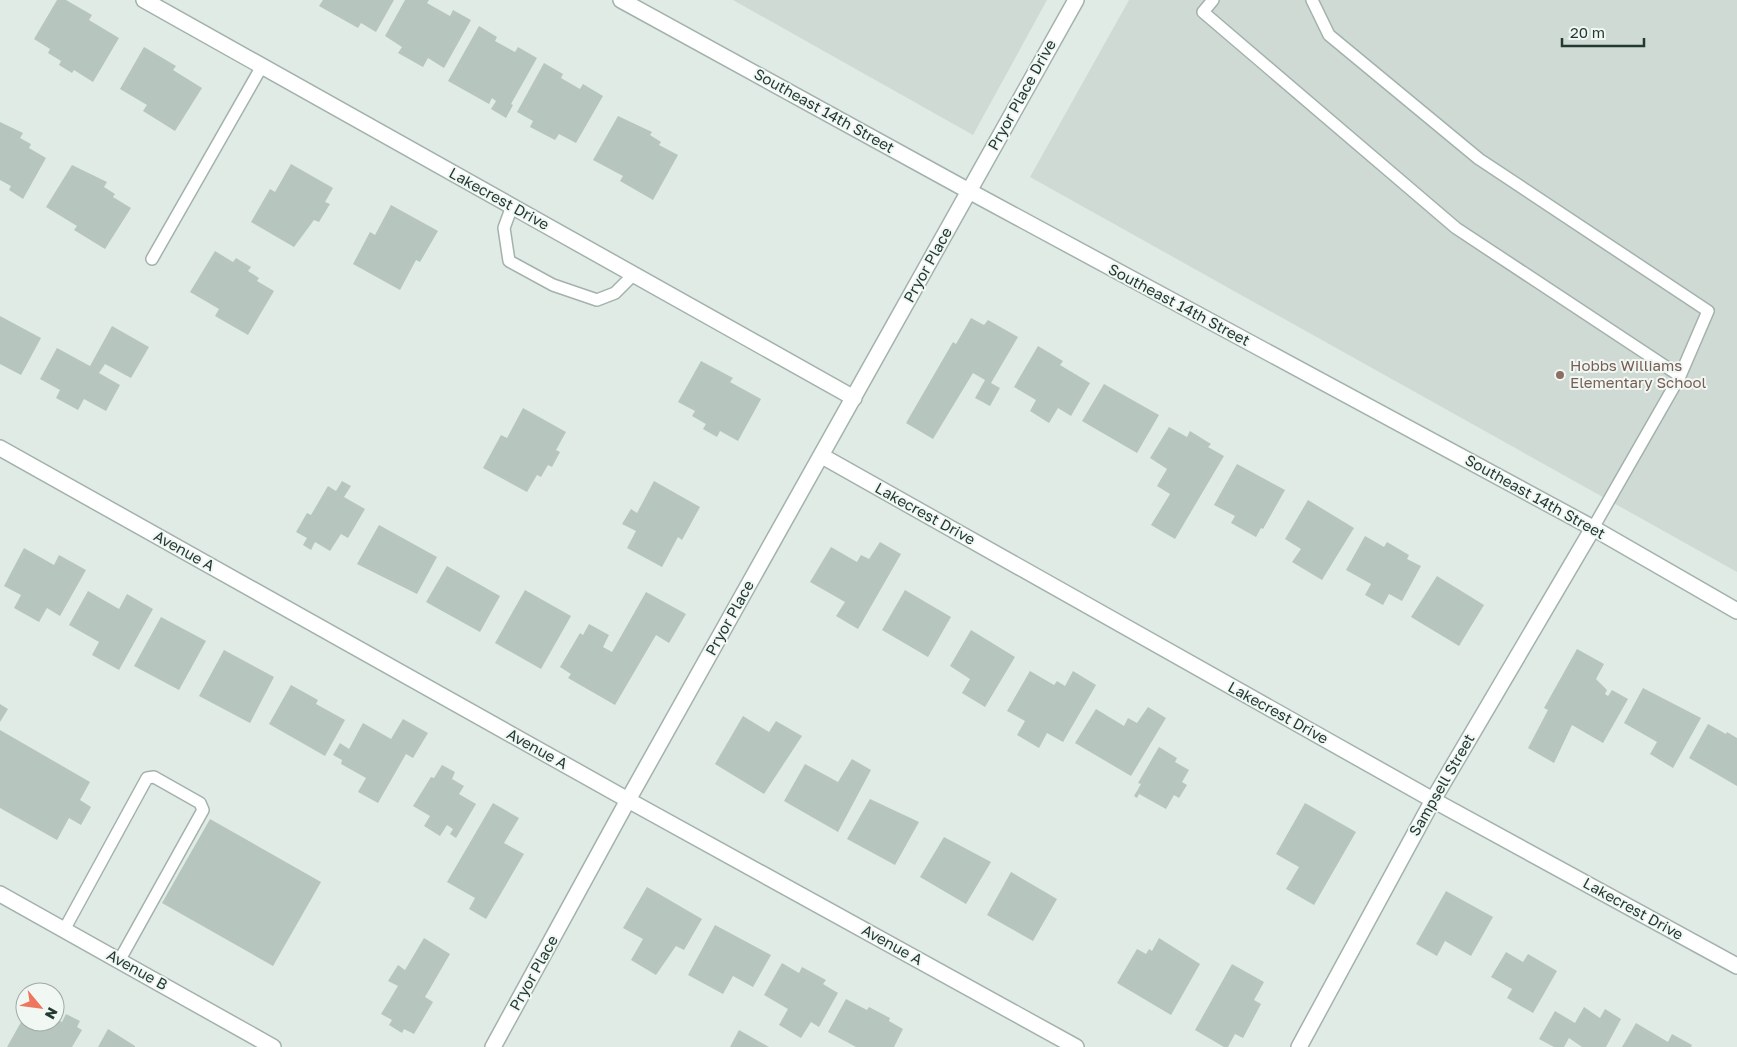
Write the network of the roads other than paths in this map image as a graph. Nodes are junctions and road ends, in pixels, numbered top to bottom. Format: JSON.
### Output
{"nodes":[{"id":1,"x":144,"y":0,"type":"edge"},
{"id":2,"x":621,"y":0,"type":"edge"},
{"id":3,"x":1076,"y":0,"type":"edge"},
{"id":4,"x":1213,"y":0,"type":"edge"},
{"id":5,"x":1312,"y":0,"type":"edge"},
{"id":6,"x":262,"y":66,"type":"junction"},
{"id":7,"x":969,"y":191,"type":"junction"},
{"id":8,"x":512,"y":206,"type":"junction"},
{"id":9,"x":152,"y":259,"type":"dead end"},
{"id":10,"x":634,"y":274,"type":"junction"},
{"id":11,"x":1680,"y":376,"type":"junction"},
{"id":12,"x":854,"y":398,"type":"junction"},
{"id":13,"x":1,"y":452,"type":"edge"},
{"id":14,"x":822,"y":456,"type":"junction"},
{"id":15,"x":1593,"y":528,"type":"junction"},
{"id":16,"x":1737,"y":611,"type":"edge"},
{"id":17,"x":628,"y":800,"type":"junction"},
{"id":18,"x":1433,"y":800,"type":"junction"},
{"id":19,"x":0,"y":894,"type":"edge"},
{"id":20,"x":64,"y":930,"type":"junction"},
{"id":21,"x":120,"y":961,"type":"junction"},
{"id":22,"x":1737,"y":966,"type":"edge"},
{"id":23,"x":273,"y":1047,"type":"edge"},
{"id":24,"x":494,"y":1047,"type":"edge"},
{"id":25,"x":1076,"y":1047,"type":"edge"},
{"id":26,"x":1299,"y":1047,"type":"edge"}],
"edges":[{"from":1,"to":6,"type":"street","name":"Lakecrest Drive"},
{"from":2,"to":7,"type":"street","name":"Southeast 14th Street"},
{"from":3,"to":7,"type":"street","name":"Pryor Place Drive"},
{"from":4,"to":11,"type":"lane"},
{"from":5,"to":11,"type":"lane"},
{"from":6,"to":8,"type":"street","name":"Lakecrest Drive"},
{"from":6,"to":9,"type":"lane"},
{"from":7,"to":12,"type":"street","name":"Pryor Place"},
{"from":7,"to":15,"type":"street","name":"Southeast 14th Street"},
{"from":8,"to":10,"type":"street","name":"Lakecrest Drive"},
{"from":8,"to":10,"type":"lane"},
{"from":10,"to":12,"type":"street","name":"Lakecrest Drive"},
{"from":11,"to":15,"type":"lane"},
{"from":12,"to":14,"type":"street","name":"Pryor Place"},
{"from":13,"to":17,"type":"street","name":"Avenue A"},
{"from":14,"to":17,"type":"street","name":"Pryor Place"},
{"from":14,"to":18,"type":"street","name":"Lakecrest Drive"},
{"from":15,"to":16,"type":"street","name":"Southeast 14th Street"},
{"from":15,"to":18,"type":"street","name":"Sampsell Street"},
{"from":17,"to":24,"type":"street","name":"Pryor Place"},
{"from":17,"to":25,"type":"street","name":"Avenue A"},
{"from":18,"to":22,"type":"street","name":"Lakecrest Drive"},
{"from":18,"to":26,"type":"street","name":"Sampsell Street"},
{"from":19,"to":20,"type":"street","name":"Avenue B"},
{"from":20,"to":21,"type":"street","name":"Avenue B"},
{"from":20,"to":21,"type":"lane"},
{"from":21,"to":23,"type":"street","name":"Avenue B"}]}
